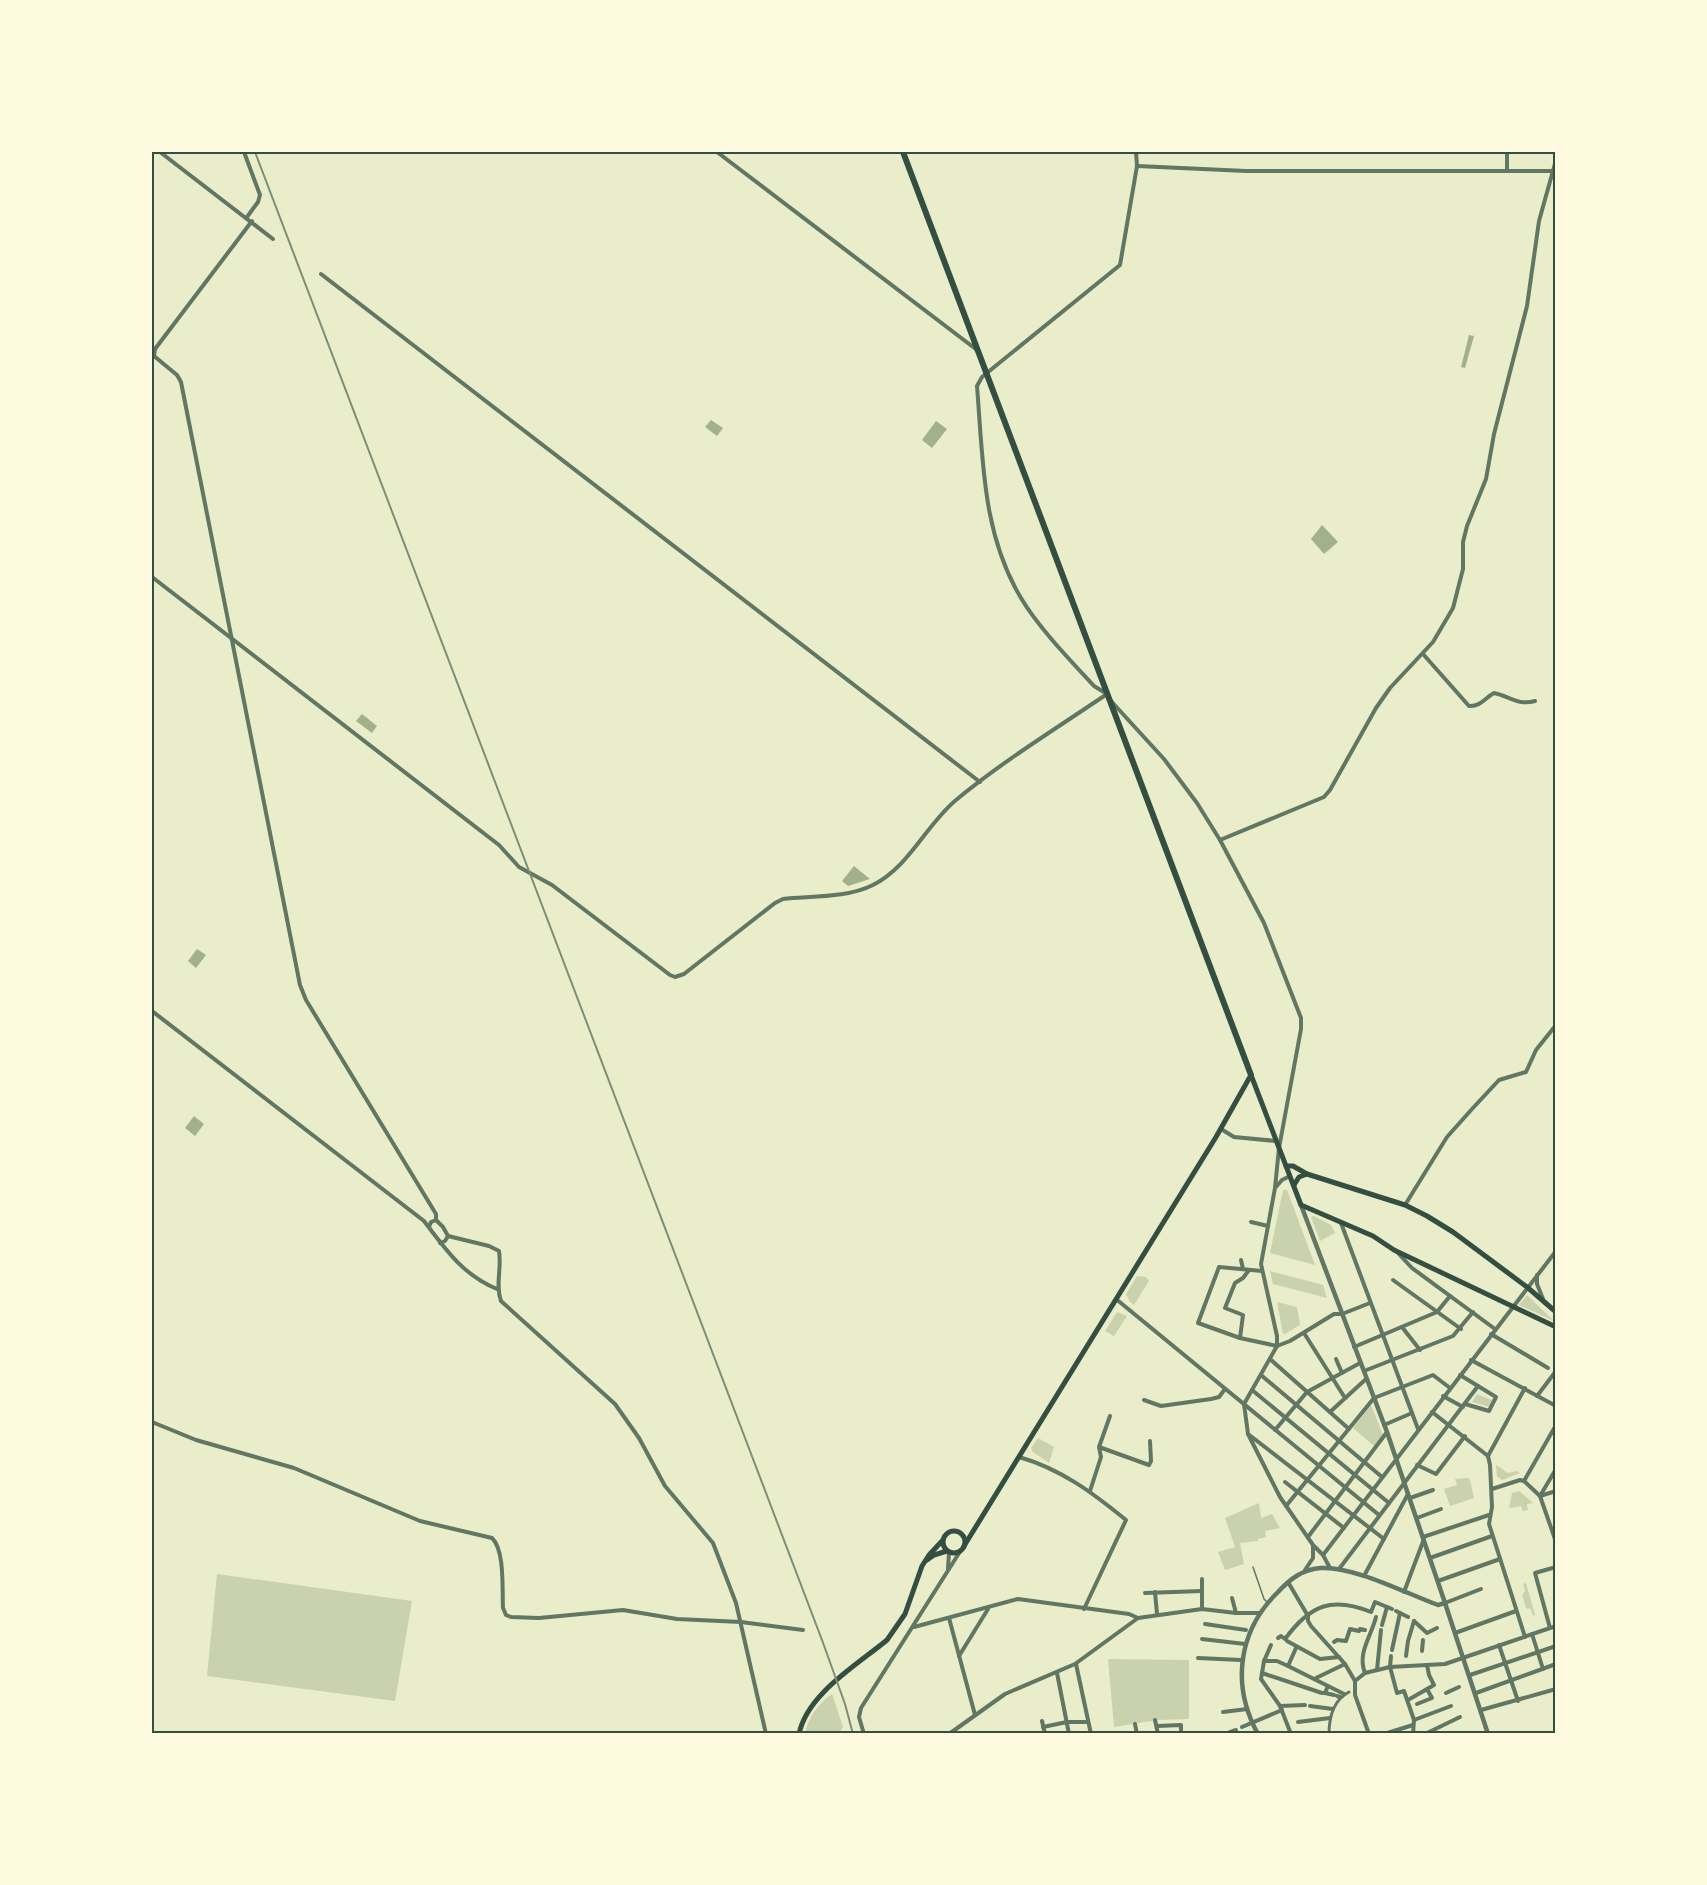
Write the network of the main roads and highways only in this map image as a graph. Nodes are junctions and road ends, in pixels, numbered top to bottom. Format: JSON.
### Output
{"nodes":[{"id":1,"x":903,"y":152,"type":"edge"},
{"id":2,"x":1251,"y":1075,"type":"junction"},
{"id":3,"x":1286,"y":1166,"type":"junction"},
{"id":4,"x":1307,"y":1174,"type":"junction"},
{"id":5,"x":1294,"y":1185,"type":"junction"},
{"id":6,"x":1556,"y":1312,"type":"edge"},
{"id":7,"x":1556,"y":1327,"type":"edge"},
{"id":8,"x":979,"y":1520,"type":"junction"},
{"id":9,"x":959,"y":1533,"type":"junction"},
{"id":10,"x":943,"y":1540,"type":"junction"},
{"id":11,"x":962,"y":1548,"type":"junction"},
{"id":12,"x":948,"y":1552,"type":"junction"},
{"id":13,"x":924,"y":1563,"type":"junction"},
{"id":14,"x":799,"y":1734,"type":"edge"}],
"edges":[{"from":1,"to":2,"type":"main road"},
{"from":2,"to":3,"type":"main road"},
{"from":2,"to":8,"type":"main road"},
{"from":3,"to":4,"type":"main road"},
{"from":3,"to":5,"type":"main road"},
{"from":4,"to":5,"type":"main road"},
{"from":4,"to":6,"type":"main road"},
{"from":5,"to":7,"type":"main road"},
{"from":8,"to":9,"type":"main road"},
{"from":8,"to":11,"type":"main road"},
{"from":9,"to":10,"type":"main road"},
{"from":9,"to":11,"type":"main road"},
{"from":10,"to":12,"type":"main road"},
{"from":10,"to":13,"type":"main road"},
{"from":11,"to":12,"type":"main road"},
{"from":12,"to":13,"type":"main road"},
{"from":13,"to":14,"type":"main road"}]}
